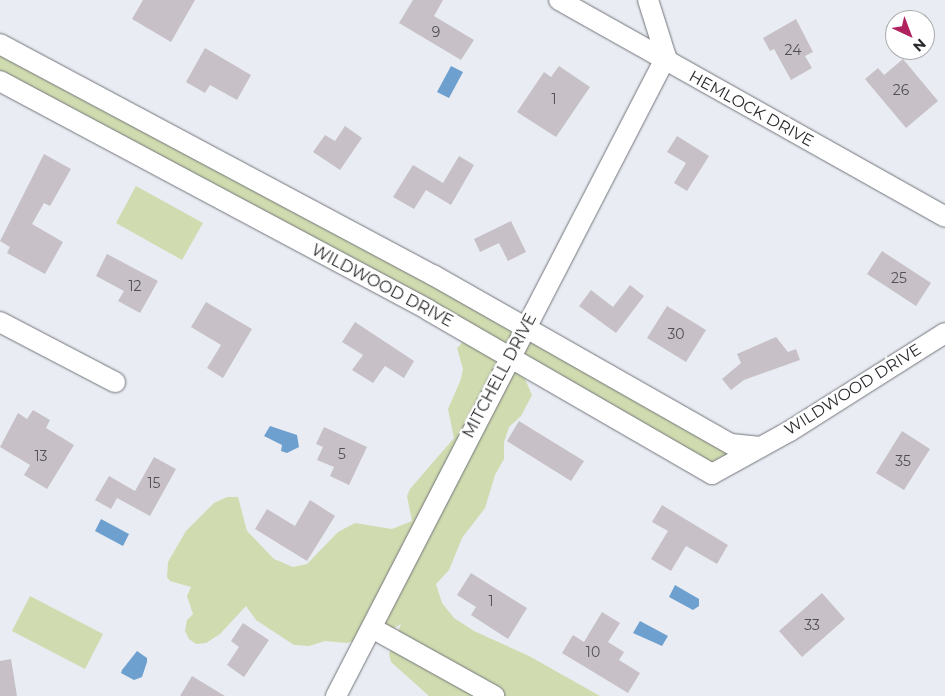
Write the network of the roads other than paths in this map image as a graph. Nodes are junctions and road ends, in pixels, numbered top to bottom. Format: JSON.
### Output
{"nodes":[{"id":1,"x":558,"y":0,"type":"edge"},
{"id":2,"x":648,"y":0,"type":"edge"},
{"id":3,"x":0,"y":44,"type":"edge"},
{"id":4,"x":666,"y":58,"type":"junction"},
{"id":5,"x":0,"y":81,"type":"edge"},
{"id":6,"x":945,"y":217,"type":"edge"},
{"id":7,"x":0,"y":322,"type":"edge"},
{"id":8,"x":525,"y":328,"type":"junction"},
{"id":9,"x":945,"y":333,"type":"edge"},
{"id":10,"x":510,"y":357,"type":"junction"},
{"id":11,"x":115,"y":382,"type":"dead end"},
{"id":12,"x":760,"y":446,"type":"junction"},
{"id":13,"x":372,"y":628,"type":"junction"},
{"id":14,"x":336,"y":696,"type":"edge"},
{"id":15,"x":494,"y":696,"type":"edge"}],
"edges":[{"from":1,"to":4,"type":"street","name":"HEMLOCK DRIVE"},
{"from":2,"to":4,"type":"street"},
{"from":3,"to":8,"type":"street","name":"WILDWOOD DRIVE"},
{"from":4,"to":6,"type":"street","name":"HEMLOCK DRIVE"},
{"from":4,"to":8,"type":"street","name":"MITCHELL DRIVE"},
{"from":5,"to":10,"type":"street","name":"WILDWOOD DRIVE"},
{"from":7,"to":11,"type":"street"},
{"from":8,"to":10,"type":"street","name":"MITCHELL DRIVE"},
{"from":8,"to":12,"type":"street","name":"WILDWOOD DRIVE"},
{"from":9,"to":12,"type":"street","name":"WILDWOOD DRIVE"},
{"from":10,"to":12,"type":"street","name":"WILDWOOD DRIVE"},
{"from":10,"to":13,"type":"street","name":"MITCHELL DRIVE"},
{"from":13,"to":14,"type":"street","name":"MITCHELL DRIVE"},
{"from":13,"to":15,"type":"street"}]}
